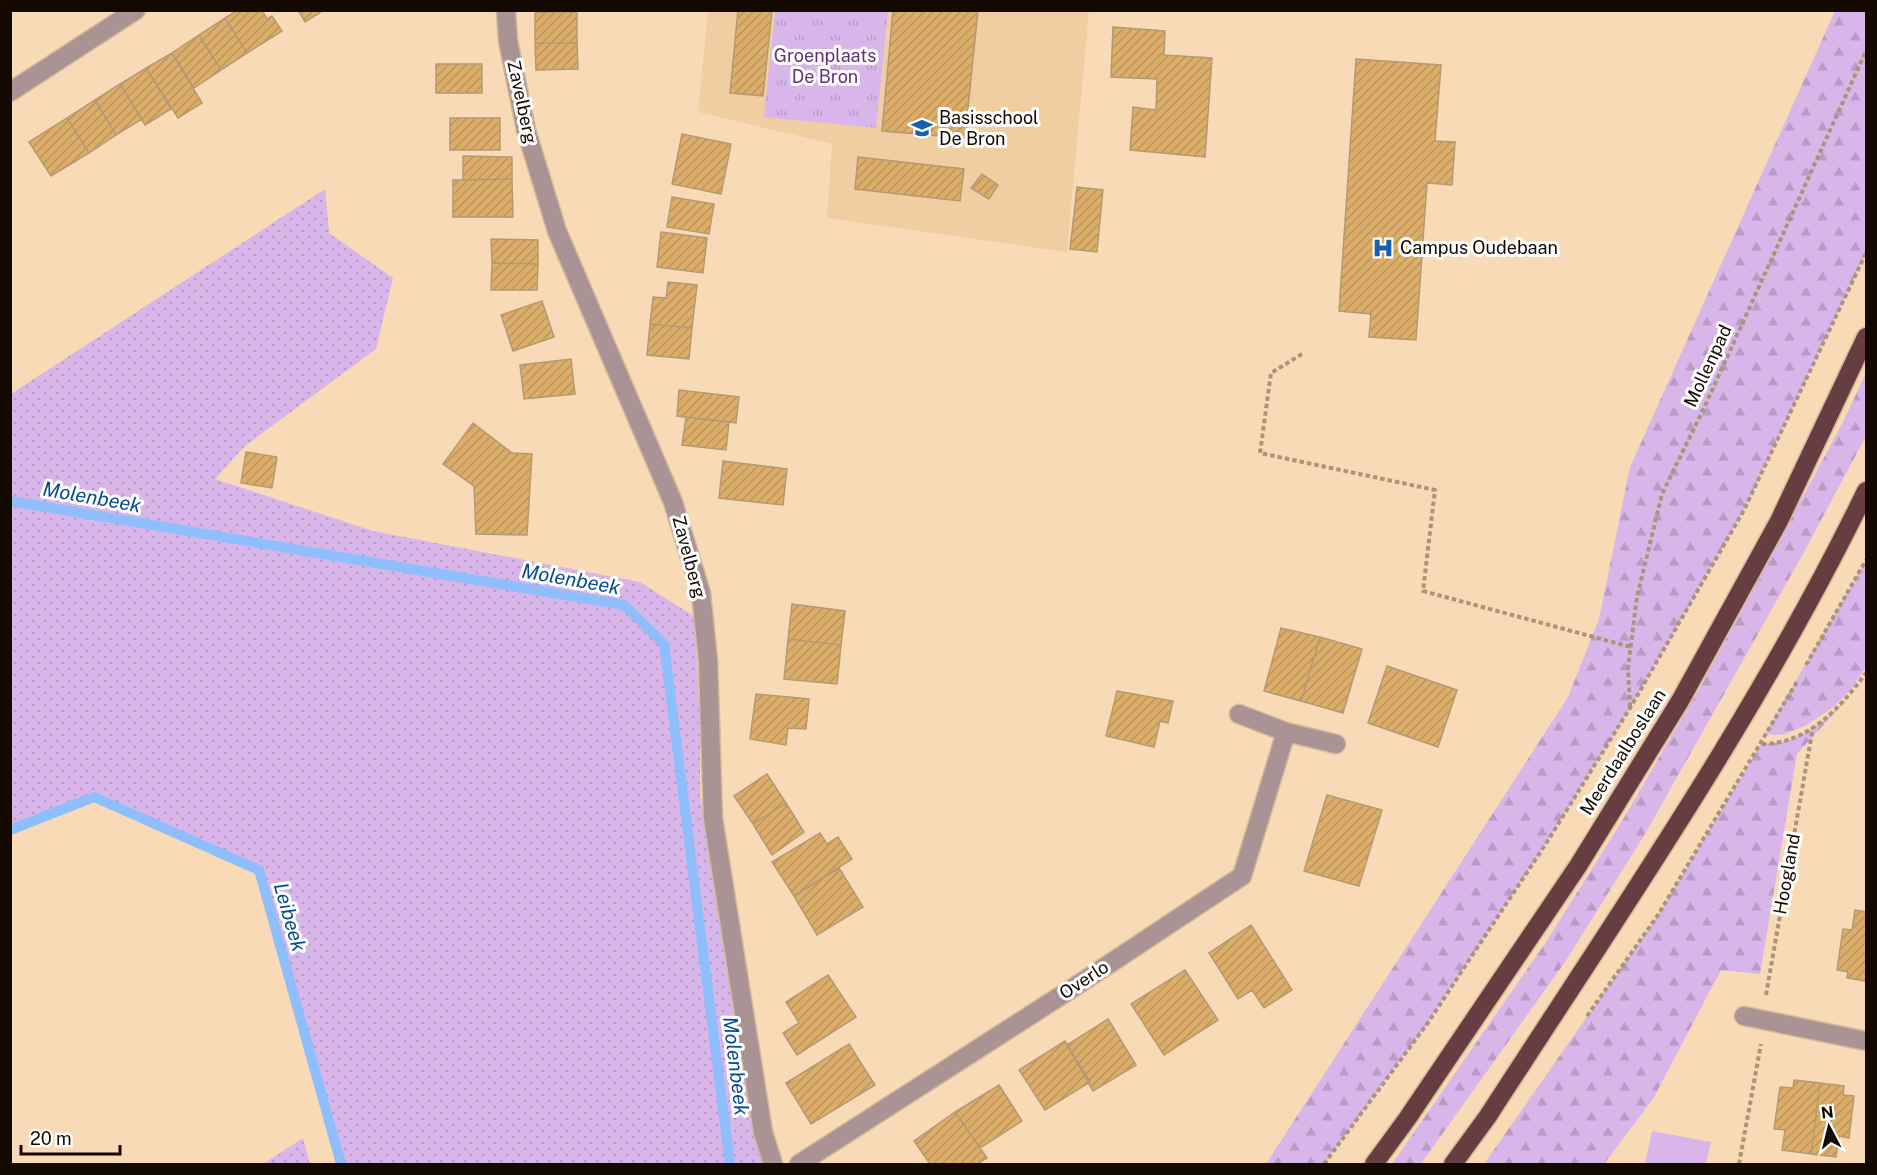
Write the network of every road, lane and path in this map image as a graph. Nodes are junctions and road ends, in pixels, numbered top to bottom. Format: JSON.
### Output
{"nodes":[{"id":1,"x":136,"y":10,"type":"edge"},
{"id":2,"x":506,"y":10,"type":"edge"},
{"id":3,"x":1866,"y":51,"type":"edge"},
{"id":4,"x":10,"y":92,"type":"edge"},
{"id":5,"x":1866,"y":253,"type":"edge"},
{"id":6,"x":1866,"y":337,"type":"edge"},
{"id":7,"x":1302,"y":354,"type":"dead end"},
{"id":8,"x":1866,"y":491,"type":"edge"},
{"id":9,"x":1631,"y":647,"type":"junction"},
{"id":10,"x":1866,"y":673,"type":"edge"},
{"id":11,"x":1630,"y":708,"type":"junction"},
{"id":12,"x":1239,"y":714,"type":"dead end"},
{"id":13,"x":1813,"y":727,"type":"junction"},
{"id":14,"x":1286,"y":732,"type":"junction"},
{"id":15,"x":1336,"y":744,"type":"dead end"},
{"id":16,"x":1761,"y":744,"type":"dead end"},
{"id":17,"x":1744,"y":1016,"type":"dead end"},
{"id":18,"x":1764,"y":1021,"type":"junction"},
{"id":19,"x":1866,"y":1041,"type":"edge"},
{"id":20,"x":773,"y":1164,"type":"edge"},
{"id":21,"x":799,"y":1164,"type":"edge"},
{"id":22,"x":1324,"y":1164,"type":"edge"},
{"id":23,"x":1374,"y":1164,"type":"edge"},
{"id":24,"x":1453,"y":1164,"type":"edge"},
{"id":25,"x":1739,"y":1164,"type":"edge"}],
"edges":[{"from":1,"to":4,"type":"street"},
{"from":2,"to":20,"type":"street","name":"Zavelberg"},
{"from":3,"to":9,"type":"path","name":"Mollenpad"},
{"from":5,"to":11,"type":"path"},
{"from":6,"to":23,"type":"highway","name":"Meerdaalboslaan"},
{"from":7,"to":9,"type":"path"},
{"from":8,"to":24,"type":"highway"},
{"from":9,"to":11,"type":"path","name":"Mollenpad"},
{"from":10,"to":13,"type":"path"},
{"from":11,"to":22,"type":"path"},
{"from":12,"to":14,"type":"street"},
{"from":13,"to":16,"type":"path"},
{"from":13,"to":18,"type":"path","name":"Hoogland"},
{"from":14,"to":15,"type":"street"},
{"from":14,"to":21,"type":"street","name":"Overlo"},
{"from":17,"to":18,"type":"street"},
{"from":18,"to":19,"type":"street"},
{"from":18,"to":25,"type":"path","name":"Hoogland"}]}
